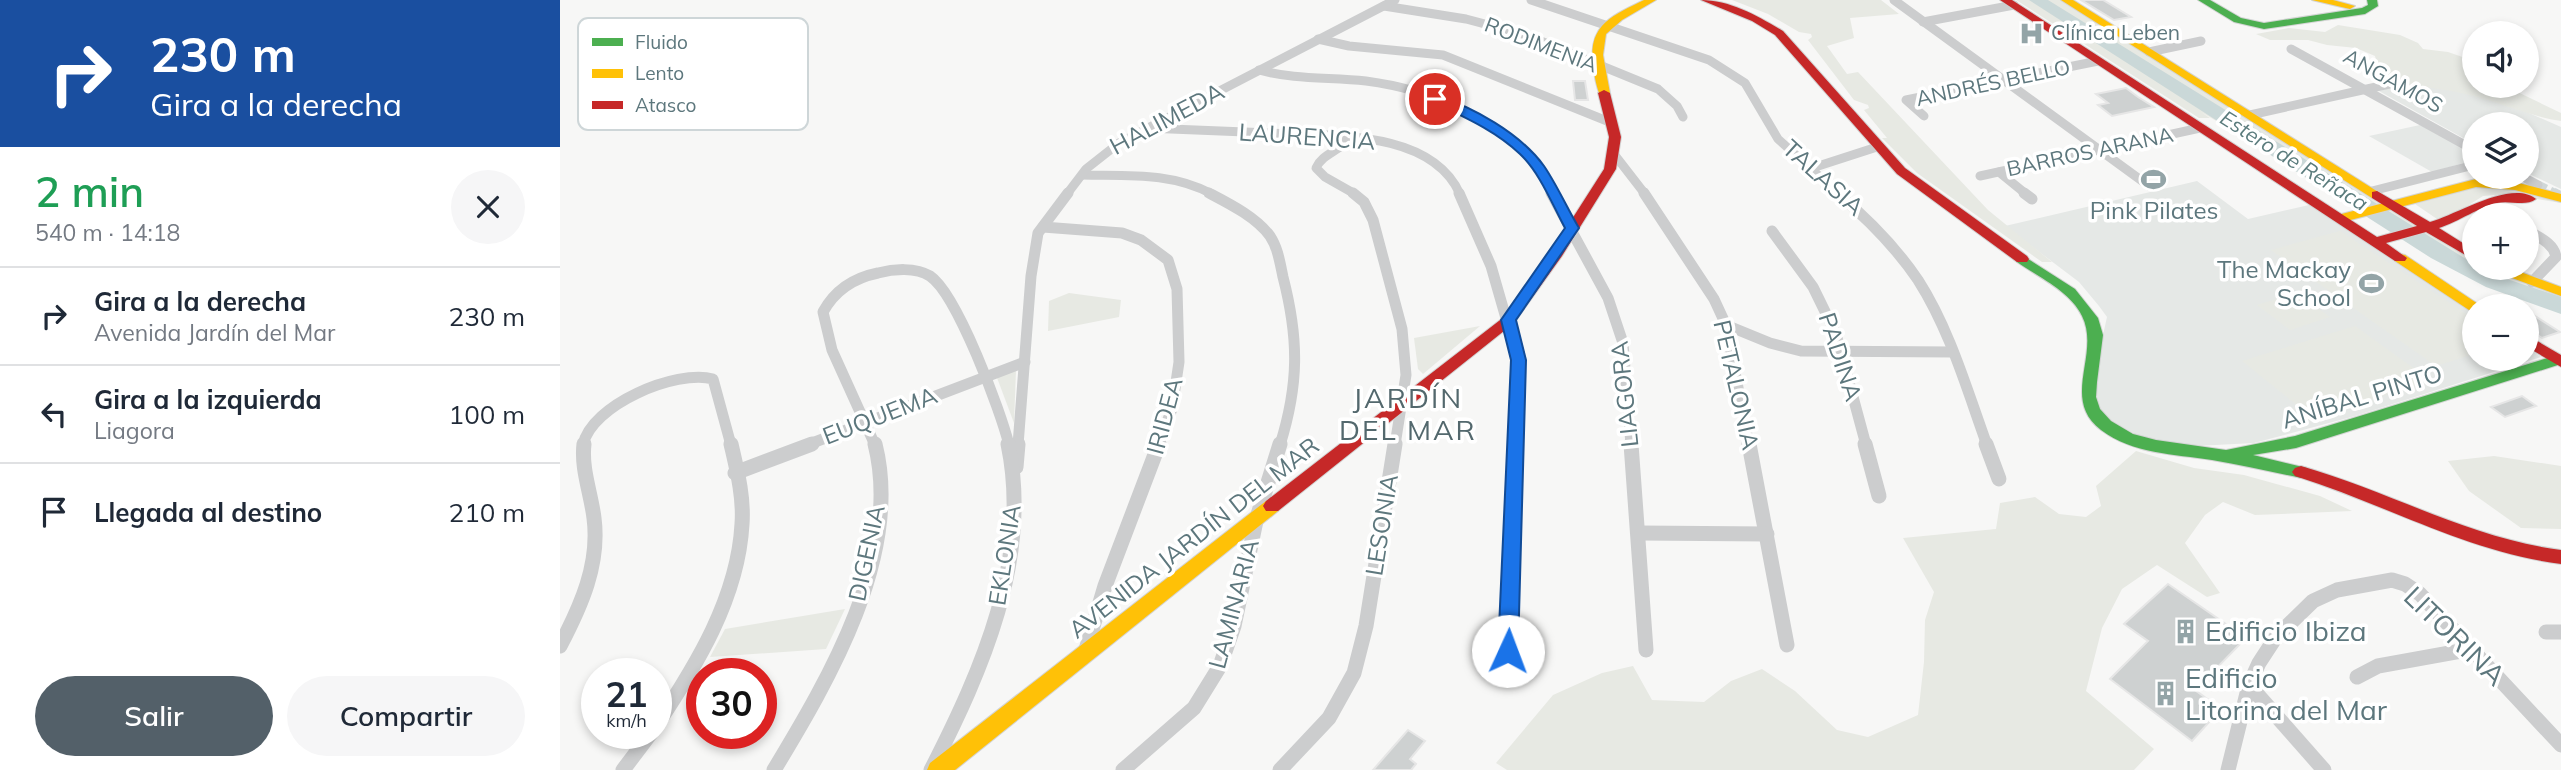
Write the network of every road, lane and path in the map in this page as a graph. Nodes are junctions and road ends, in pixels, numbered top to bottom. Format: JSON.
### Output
{"nodes":[{"id":1,"x":1395,"y":0,"type":"edge"},
{"id":2,"x":1531,"y":0,"type":"edge"},
{"id":3,"x":1651,"y":0,"type":"edge"},
{"id":4,"x":1708,"y":0,"type":"edge"},
{"id":5,"x":1894,"y":0,"type":"edge"},
{"id":6,"x":2066,"y":0,"type":"edge"},
{"id":7,"x":2203,"y":0,"type":"edge"},
{"id":8,"x":2317,"y":0,"type":"edge"},
{"id":9,"x":2010,"y":3,"type":"edge"},
{"id":10,"x":2367,"y":4,"type":"edge"},
{"id":11,"x":1383,"y":6,"type":"junction"},
{"id":12,"x":1923,"y":22,"type":"junction"},
{"id":13,"x":1604,"y":26,"type":"junction"},
{"id":14,"x":1318,"y":39,"type":"junction"},
{"id":15,"x":2202,"y":41,"type":"dead end"},
{"id":16,"x":2291,"y":49,"type":"dead end"},
{"id":17,"x":2149,"y":52,"type":"junction"},
{"id":18,"x":2098,"y":61,"type":"junction"},
{"id":19,"x":1599,"y":68,"type":"junction"},
{"id":20,"x":1259,"y":70,"type":"junction"},
{"id":21,"x":2003,"y":80,"type":"junction"},
{"id":22,"x":2394,"y":83,"type":"dead end"},
{"id":23,"x":2364,"y":90,"type":"junction"},
{"id":24,"x":2250,"y":115,"type":"junction"},
{"id":25,"x":1924,"y":116,"type":"dead end"},
{"id":26,"x":1683,"y":117,"type":"dead end"},
{"id":27,"x":1612,"y":124,"type":"junction"},
{"id":28,"x":1146,"y":128,"type":"junction"},
{"id":29,"x":2200,"y":128,"type":"junction"},
{"id":30,"x":1351,"y":135,"type":"junction"},
{"id":31,"x":2462,"y":143,"type":"edge"},
{"id":32,"x":1877,"y":147,"type":"junction"},
{"id":33,"x":2098,"y":150,"type":"junction"},
{"id":34,"x":1614,"y":154,"type":"junction"},
{"id":35,"x":2462,"y":168,"type":"edge"},
{"id":36,"x":1809,"y":169,"type":"junction"},
{"id":37,"x":1999,"y":172,"type":"junction"},
{"id":38,"x":1082,"y":175,"type":"junction"},
{"id":39,"x":1980,"y":176,"type":"dead end"},
{"id":40,"x":2149,"y":186,"type":"dead end"},
{"id":41,"x":2372,"y":191,"type":"junction"},
{"id":42,"x":2032,"y":199,"type":"dead end"},
{"id":43,"x":2560,"y":200,"type":"edge"},
{"id":44,"x":2389,"y":206,"type":"junction"},
{"id":45,"x":2347,"y":217,"type":"junction"},
{"id":46,"x":1043,"y":227,"type":"junction"},
{"id":47,"x":1572,"y":228,"type":"junction"},
{"id":48,"x":2425,"y":229,"type":"junction"},
{"id":49,"x":1772,"y":230,"type":"dead end"},
{"id":50,"x":2539,"y":238,"type":"edge"},
{"id":51,"x":2383,"y":240,"type":"junction"},
{"id":52,"x":2462,"y":249,"type":"edge"},
{"id":53,"x":876,"y":272,"type":"joint"},
{"id":54,"x":2539,"y":274,"type":"edge"},
{"id":55,"x":2527,"y":280,"type":"edge"},
{"id":56,"x":2532,"y":282,"type":"joint"},
{"id":57,"x":2561,"y":292,"type":"edge"},
{"id":58,"x":2462,"y":298,"type":"edge"},
{"id":59,"x":1508,"y":320,"type":"junction"},
{"id":60,"x":1726,"y":325,"type":"junction"},
{"id":61,"x":2539,"y":348,"type":"edge"},
{"id":62,"x":1952,"y":352,"type":"junction"},
{"id":63,"x":1842,"y":353,"type":"junction"},
{"id":64,"x":2559,"y":361,"type":"edge"},
{"id":65,"x":1025,"y":362,"type":"junction"},
{"id":66,"x":986,"y":375,"type":"junction"},
{"id":67,"x":1403,"y":403,"type":"junction"},
{"id":68,"x":866,"y":421,"type":"junction"},
{"id":69,"x":2219,"y":455,"type":"junction"},
{"id":70,"x":735,"y":473,"type":"junction"},
{"id":71,"x":1999,"y":479,"type":"dead end"},
{"id":72,"x":1014,"y":481,"type":"junction"},
{"id":73,"x":1878,"y":496,"type":"dead end"},
{"id":74,"x":1256,"y":519,"type":"junction"},
{"id":75,"x":1639,"y":533,"type":"junction"},
{"id":76,"x":1767,"y":534,"type":"junction"},
{"id":77,"x":2561,"y":557,"type":"edge"},
{"id":78,"x":1787,"y":645,"type":"dead end"},
{"id":79,"x":560,"y":646,"type":"edge"},
{"id":80,"x":2472,"y":649,"type":"junction"},
{"id":81,"x":1646,"y":650,"type":"dead end"},
{"id":82,"x":1085,"y":653,"type":"junction"},
{"id":83,"x":1507,"y":676,"type":"dead end"},
{"id":84,"x":2357,"y":677,"type":"dead end"},
{"id":85,"x":2249,"y":685,"type":"junction"},
{"id":86,"x":672,"y":700,"type":"edge"},
{"id":87,"x":2561,"y":745,"type":"edge"},
{"id":88,"x":639,"y":749,"type":"edge"},
{"id":89,"x":623,"y":770,"type":"edge"},
{"id":90,"x":774,"y":770,"type":"edge"},
{"id":91,"x":931,"y":770,"type":"edge"},
{"id":92,"x":938,"y":770,"type":"edge"},
{"id":93,"x":1123,"y":770,"type":"edge"},
{"id":94,"x":1280,"y":770,"type":"edge"},
{"id":95,"x":2228,"y":770,"type":"edge"},
{"id":96,"x":2324,"y":770,"type":"edge"}],
"edges":[{"from":1,"to":11,"type":"street","name":"HALIMEDA"},
{"from":2,"to":13,"type":"street","name":"TALASIA"},
{"from":3,"to":13,"type":"street"},
{"from":4,"to":32,"type":"street"},
{"from":5,"to":12,"type":"street"},
{"from":6,"to":17,"type":"street"},
{"from":7,"to":10,"type":"street"},
{"from":8,"to":10,"type":"street"},
{"from":9,"to":12,"type":"street"},
{"from":9,"to":18,"type":"street"},
{"from":11,"to":14,"type":"street","name":"HALIMEDA"},
{"from":11,"to":19,"type":"street","name":"RODIMENIA"},
{"from":12,"to":21,"type":"street"},
{"from":13,"to":19,"type":"street","name":"AVENIDA JARDÍN DEL MAR"},
{"from":13,"to":36,"type":"street","name":"TALASIA"},
{"from":14,"to":20,"type":"street","name":"HALIMEDA"},
{"from":14,"to":27,"type":"street"},
{"from":15,"to":17,"type":"street"},
{"from":16,"to":23,"type":"street","name":"ANGAMOS"},
{"from":17,"to":24,"type":"street"},
{"from":18,"to":21,"type":"street","name":"ANDRÉS BELLO"},
{"from":18,"to":29,"type":"street"},
{"from":19,"to":26,"type":"street","name":"RODIMENIA"},
{"from":19,"to":27,"type":"street","name":"AVENIDA JARDÍN DEL MAR"},
{"from":20,"to":28,"type":"street","name":"HALIMEDA"},
{"from":20,"to":47,"type":"street","name":"LIAGORA"},
{"from":21,"to":25,"type":"street","name":"ANDRÉS BELLO"},
{"from":21,"to":33,"type":"street"},
{"from":22,"to":23,"type":"street"},
{"from":23,"to":24,"type":"street"},
{"from":23,"to":31,"type":"street","name":"ANGAMOS"},
{"from":24,"to":41,"type":"street"},
{"from":27,"to":34,"type":"street","name":"AVENIDA JARDÍN DEL MAR"},
{"from":28,"to":30,"type":"street","name":"LAURENCIA"},
{"from":28,"to":38,"type":"street","name":"HALIMEDA"},
{"from":29,"to":33,"type":"street","name":"BARROS ARANA"},
{"from":29,"to":45,"type":"street"},
{"from":30,"to":59,"type":"street","name":"LAURENCIA"},
{"from":30,"to":67,"type":"street","name":"LESONIA"},
{"from":32,"to":36,"type":"street"},
{"from":32,"to":69,"type":"street"},
{"from":33,"to":37,"type":"street","name":"BARROS ARANA"},
{"from":33,"to":40,"type":"street"},
{"from":34,"to":47,"type":"street","name":"AVENIDA JARDÍN DEL MAR"},
{"from":34,"to":60,"type":"street","name":"PETALONIA"},
{"from":35,"to":41,"type":"street"},
{"from":36,"to":62,"type":"street","name":"TALASIA"},
{"from":37,"to":39,"type":"street","name":"BARROS ARANA"},
{"from":37,"to":42,"type":"street"},
{"from":38,"to":46,"type":"street","name":"HALIMEDA"},
{"from":38,"to":74,"type":"street","name":"LAMINARIA"},
{"from":41,"to":44,"type":"street"},
{"from":43,"to":44,"type":"street"},
{"from":43,"to":48,"type":"street"},
{"from":44,"to":45,"type":"street"},
{"from":44,"to":48,"type":"street"},
{"from":45,"to":51,"type":"street"},
{"from":46,"to":65,"type":"street","name":"HALIMEDA"},
{"from":46,"to":82,"type":"street","name":"IRIDEA"},
{"from":47,"to":59,"type":"street","name":"AVENIDA JARDÍN DEL MAR"},
{"from":47,"to":75,"type":"street","name":"LIAGORA"},
{"from":48,"to":51,"type":"street"},
{"from":48,"to":52,"type":"street"},
{"from":49,"to":63,"type":"street","name":"PADINA"},
{"from":50,"to":54,"type":"street"},
{"from":51,"to":58,"type":"street"},
{"from":53,"to":66,"type":"street","name":"EKLONIA"},
{"from":53,"to":68,"type":"street","name":"DIGENIA"},
{"from":55,"to":56,"type":"street"},
{"from":56,"to":57,"type":"street"},
{"from":59,"to":67,"type":"street","name":"AVENIDA JARDÍN DEL MAR"},
{"from":59,"to":83,"type":"street","name":"LAURENCIA"},
{"from":60,"to":63,"type":"street"},
{"from":60,"to":76,"type":"street","name":"PETALONIA"},
{"from":61,"to":64,"type":"street"},
{"from":62,"to":63,"type":"street"},
{"from":62,"to":71,"type":"street","name":"TALASIA"},
{"from":63,"to":73,"type":"street","name":"PADINA"},
{"from":64,"to":69,"type":"street","name":"ANÍBAL PINTO"},
{"from":65,"to":66,"type":"street","name":"EUQUEMA"},
{"from":65,"to":72,"type":"street","name":"HALIMEDA"},
{"from":66,"to":68,"type":"street","name":"EUQUEMA"},
{"from":66,"to":72,"type":"street","name":"EKLONIA"},
{"from":67,"to":74,"type":"street","name":"AVENIDA JARDÍN DEL MAR"},
{"from":67,"to":94,"type":"street","name":"LESONIA"},
{"from":68,"to":70,"type":"street","name":"EUQUEMA"},
{"from":68,"to":90,"type":"street","name":"DIGENIA"},
{"from":69,"to":77,"type":"street"},
{"from":70,"to":79,"type":"street"},
{"from":70,"to":86,"type":"street"},
{"from":72,"to":91,"type":"street","name":"EKLONIA"},
{"from":74,"to":82,"type":"street","name":"AVENIDA JARDÍN DEL MAR"},
{"from":74,"to":93,"type":"street","name":"LAMINARIA"},
{"from":75,"to":76,"type":"street"},
{"from":75,"to":81,"type":"street","name":"LIAGORA"},
{"from":76,"to":78,"type":"street","name":"PETALONIA"},
{"from":80,"to":84,"type":"street"},
{"from":80,"to":85,"type":"street","name":"LITORINA"},
{"from":80,"to":87,"type":"street","name":"LITORINA"},
{"from":82,"to":92,"type":"street","name":"AVENIDA JARDÍN DEL MAR"},
{"from":85,"to":95,"type":"street","name":"LITORINA"},
{"from":85,"to":96,"type":"street"},
{"from":88,"to":89,"type":"street"}]}
